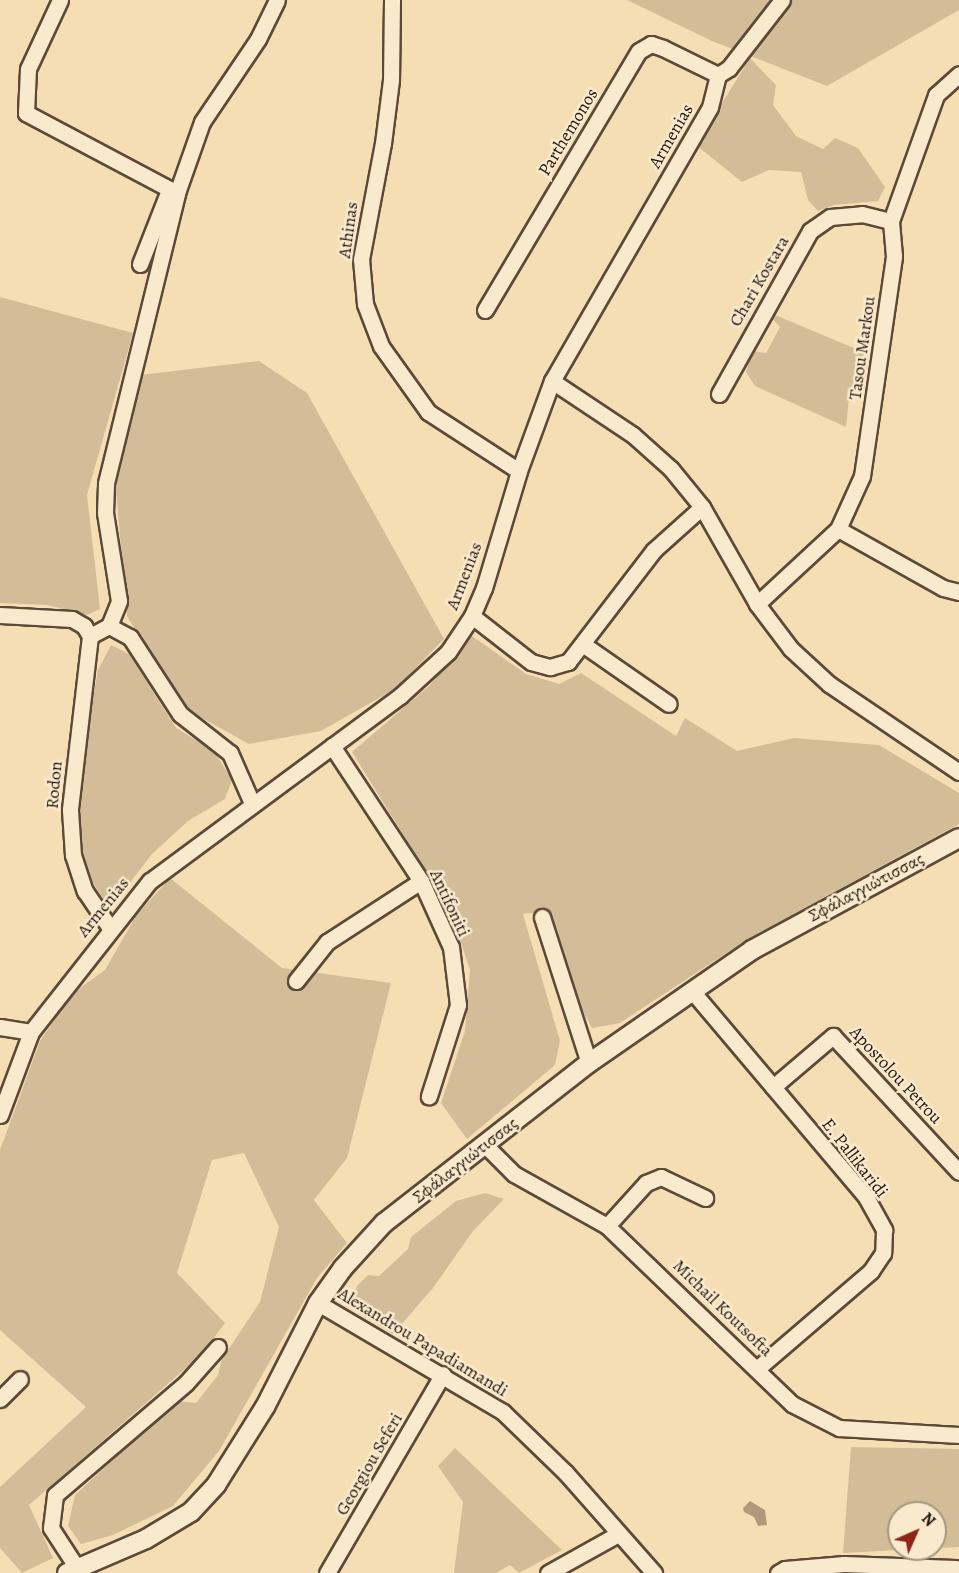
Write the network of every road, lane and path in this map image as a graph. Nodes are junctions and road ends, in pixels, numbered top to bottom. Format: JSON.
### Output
{"nodes":[{"id":1,"x":60,"y":0,"type":"edge"},
{"id":2,"x":277,"y":0,"type":"edge"},
{"id":3,"x":392,"y":0,"type":"edge"},
{"id":4,"x":782,"y":0,"type":"edge"},
{"id":5,"x":959,"y":74,"type":"edge"},
{"id":6,"x":718,"y":75,"type":"junction"},
{"id":7,"x":173,"y":191,"type":"junction"},
{"id":8,"x":891,"y":221,"type":"junction"},
{"id":9,"x":141,"y":264,"type":"dead end"},
{"id":10,"x":485,"y":310,"type":"dead end"},
{"id":11,"x":552,"y":381,"type":"junction"},
{"id":12,"x":719,"y":394,"type":"dead end"},
{"id":13,"x":519,"y":471,"type":"junction"},
{"id":14,"x":702,"y":507,"type":"junction"},
{"id":15,"x":838,"y":529,"type":"junction"},
{"id":16,"x":959,"y":592,"type":"edge"},
{"id":17,"x":758,"y":604,"type":"junction"},
{"id":18,"x":0,"y":615,"type":"edge"},
{"id":19,"x":472,"y":616,"type":"junction"},
{"id":20,"x":109,"y":626,"type":"junction"},
{"id":21,"x":90,"y":636,"type":"junction"},
{"id":22,"x":584,"y":645,"type":"junction"},
{"id":23,"x":669,"y":704,"type":"dead end"},
{"id":24,"x":332,"y":746,"type":"junction"},
{"id":25,"x":959,"y":772,"type":"edge"},
{"id":26,"x":252,"y":803,"type":"junction"},
{"id":27,"x":959,"y":838,"type":"edge"},
{"id":28,"x":421,"y":881,"type":"junction"},
{"id":29,"x":542,"y":917,"type":"dead end"},
{"id":30,"x":110,"y":928,"type":"junction"},
{"id":31,"x":296,"y":981,"type":"dead end"},
{"id":32,"x":692,"y":991,"type":"junction"},
{"id":33,"x":0,"y":1027,"type":"edge"},
{"id":34,"x":31,"y":1032,"type":"junction"},
{"id":35,"x":589,"y":1063,"type":"junction"},
{"id":36,"x":773,"y":1087,"type":"junction"},
{"id":37,"x":429,"y":1096,"type":"dead end"},
{"id":38,"x":0,"y":1115,"type":"edge"},
{"id":39,"x":483,"y":1144,"type":"junction"},
{"id":40,"x":959,"y":1172,"type":"edge"},
{"id":41,"x":705,"y":1198,"type":"dead end"},
{"id":42,"x":607,"y":1226,"type":"junction"},
{"id":43,"x":318,"y":1303,"type":"junction"},
{"id":44,"x":218,"y":1347,"type":"dead end"},
{"id":45,"x":758,"y":1368,"type":"junction"},
{"id":46,"x":443,"y":1374,"type":"junction"},
{"id":47,"x":20,"y":1378,"type":"dead end"},
{"id":48,"x":0,"y":1399,"type":"edge"},
{"id":49,"x":959,"y":1435,"type":"edge"},
{"id":50,"x":618,"y":1534,"type":"junction"},
{"id":51,"x":955,"y":1570,"type":"edge"},
{"id":52,"x":72,"y":1571,"type":"edge"},
{"id":53,"x":327,"y":1573,"type":"edge"},
{"id":54,"x":548,"y":1573,"type":"edge"},
{"id":55,"x":654,"y":1573,"type":"edge"},
{"id":56,"x":778,"y":1573,"type":"edge"}],
"edges":[{"from":1,"to":7,"type":"street"},
{"from":2,"to":7,"type":"street"},
{"from":3,"to":13,"type":"street","name":"Athinas"},
{"from":4,"to":6,"type":"street"},
{"from":5,"to":8,"type":"street","name":"Tasou Markou"},
{"from":6,"to":10,"type":"street","name":"Parthemonos"},
{"from":6,"to":11,"type":"street","name":"Armenias"},
{"from":7,"to":9,"type":"street"},
{"from":7,"to":20,"type":"street"},
{"from":8,"to":12,"type":"street","name":"Chari Kostara"},
{"from":8,"to":15,"type":"street","name":"Tasou Markou"},
{"from":11,"to":13,"type":"street","name":"Armenias"},
{"from":11,"to":14,"type":"street"},
{"from":13,"to":19,"type":"street","name":"Armenias"},
{"from":14,"to":17,"type":"street"},
{"from":14,"to":22,"type":"street"},
{"from":15,"to":16,"type":"street"},
{"from":15,"to":17,"type":"street","name":"Tasou Markou"},
{"from":17,"to":25,"type":"street"},
{"from":18,"to":21,"type":"street"},
{"from":19,"to":22,"type":"street"},
{"from":19,"to":24,"type":"street","name":"Armenias"},
{"from":20,"to":21,"type":"street"},
{"from":20,"to":26,"type":"street"},
{"from":21,"to":30,"type":"street","name":"Rodon"},
{"from":22,"to":23,"type":"street"},
{"from":24,"to":26,"type":"street","name":"Armenias"},
{"from":24,"to":28,"type":"street","name":"Antifoniti"},
{"from":26,"to":30,"type":"street","name":"Armenias"},
{"from":27,"to":32,"type":"street","name":"Σφάλαγγιώτισσας"},
{"from":28,"to":31,"type":"street"},
{"from":28,"to":37,"type":"street","name":"Antifoniti"},
{"from":29,"to":35,"type":"street"},
{"from":30,"to":34,"type":"street","name":"Armenias"},
{"from":32,"to":35,"type":"street","name":"Σφάλαγγιώτισσας"},
{"from":32,"to":36,"type":"street","name":"E. Pallikaridi"},
{"from":33,"to":34,"type":"street"},
{"from":34,"to":38,"type":"street","name":"Armenias"},
{"from":35,"to":39,"type":"street","name":"Σφάλαγγιώτισσας"},
{"from":36,"to":40,"type":"street","name":"Apostolou Petrou"},
{"from":36,"to":45,"type":"street","name":"E. Pallikaridi"},
{"from":39,"to":42,"type":"street","name":"Michail Koutsofta"},
{"from":39,"to":43,"type":"street","name":"Σφάλαγγιώτισσας"},
{"from":41,"to":42,"type":"street"},
{"from":42,"to":45,"type":"street","name":"Michail Koutsofta"},
{"from":43,"to":46,"type":"street","name":"Alexandrou Papadiamandi"},
{"from":43,"to":52,"type":"street","name":"Σφάλαγγιώτισσας"},
{"from":44,"to":52,"type":"street"},
{"from":45,"to":49,"type":"street","name":"Michail Koutsofta"},
{"from":46,"to":50,"type":"street","name":"Alexandrou Papadiamandi"},
{"from":46,"to":53,"type":"street","name":"Georgiou Seferi"},
{"from":47,"to":48,"type":"street"},
{"from":50,"to":54,"type":"street"},
{"from":50,"to":55,"type":"street","name":"Alexandrou Papadiamandi"},
{"from":51,"to":56,"type":"street"}]}
